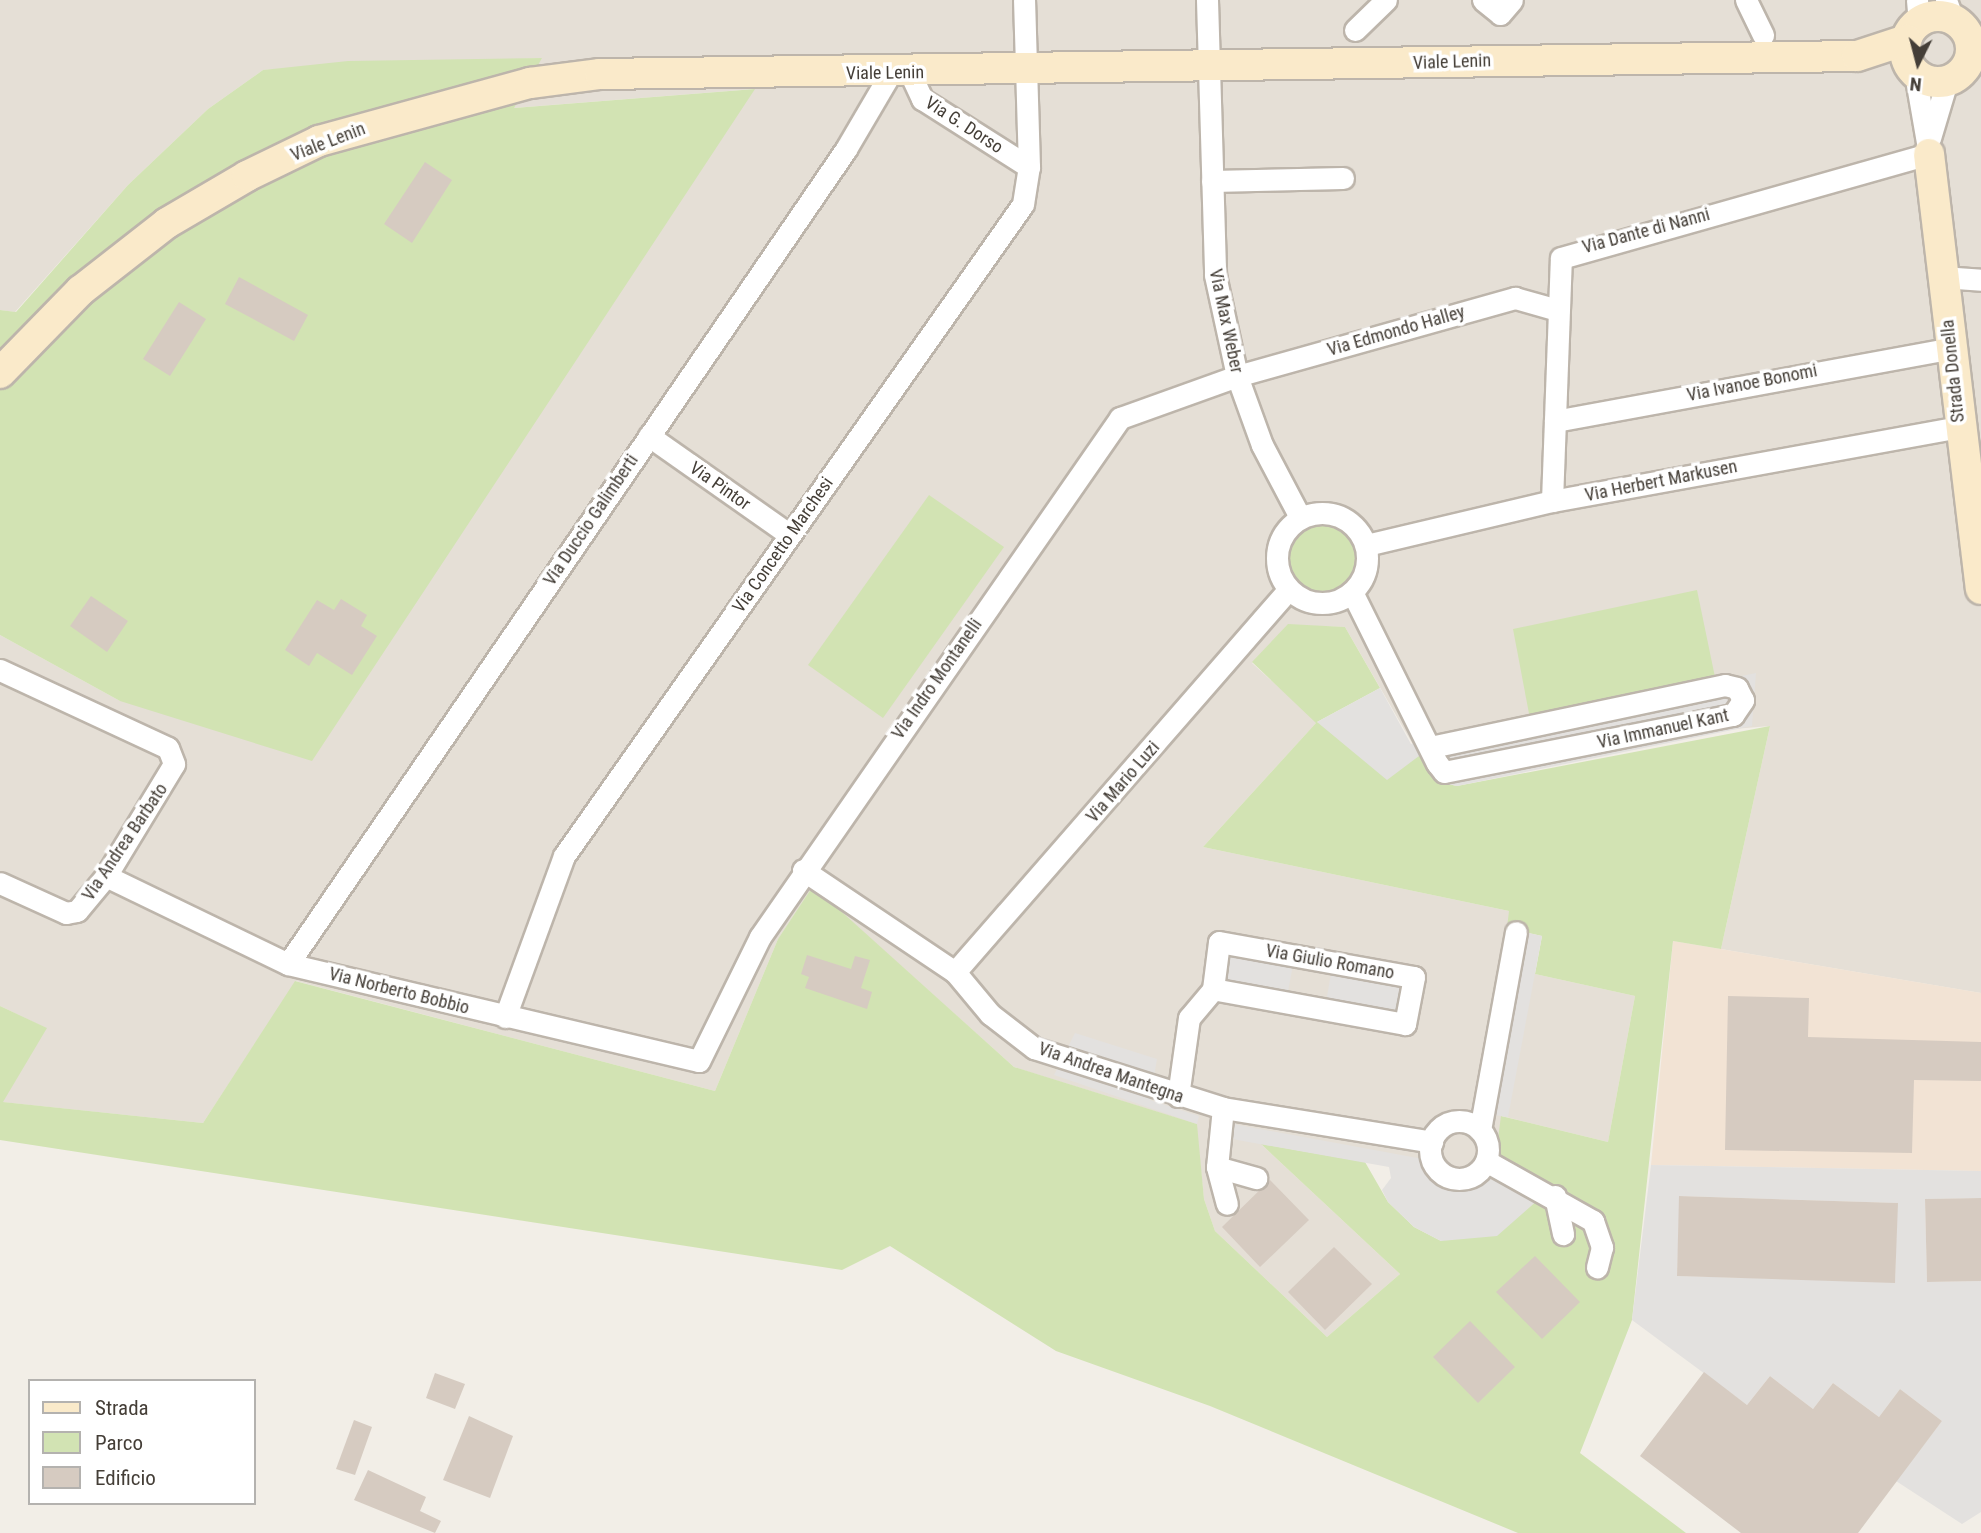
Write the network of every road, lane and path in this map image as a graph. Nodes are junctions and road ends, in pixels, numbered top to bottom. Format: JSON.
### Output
{"nodes":[{"id":1,"x":1024,"y":0,"type":"edge"},
{"id":2,"x":1207,"y":0,"type":"edge"},
{"id":3,"x":1386,"y":0,"type":"edge"},
{"id":4,"x":1483,"y":0,"type":"edge"},
{"id":5,"x":1746,"y":0,"type":"edge"},
{"id":6,"x":1506,"y":7,"type":"edge"},
{"id":7,"x":1961,"y":22,"type":"edge"},
{"id":8,"x":1355,"y":30,"type":"dead end"},
{"id":9,"x":1763,"y":35,"type":"dead end"},
{"id":10,"x":1913,"y":40,"type":"edge"},
{"id":11,"x":1209,"y":69,"type":"junction"},
{"id":12,"x":1025,"y":70,"type":"junction"},
{"id":13,"x":1964,"y":72,"type":"edge"},
{"id":14,"x":900,"y":73,"type":"junction"},
{"id":15,"x":1929,"y":154,"type":"junction"},
{"id":16,"x":1029,"y":167,"type":"junction"},
{"id":17,"x":1343,"y":178,"type":"dead end"},
{"id":18,"x":1212,"y":181,"type":"junction"},
{"id":19,"x":1557,"y":265,"type":"junction"},
{"id":20,"x":1942,"y":277,"type":"junction"},
{"id":21,"x":1981,"y":280,"type":"edge"},
{"id":22,"x":1518,"y":298,"type":"junction"},
{"id":23,"x":1554,"y":309,"type":"junction"},
{"id":24,"x":1951,"y":348,"type":"junction"},
{"id":25,"x":0,"y":373,"type":"edge"},
{"id":26,"x":1237,"y":376,"type":"junction"},
{"id":27,"x":1555,"y":421,"type":"junction"},
{"id":28,"x":1959,"y":427,"type":"junction"},
{"id":29,"x":649,"y":436,"type":"junction"},
{"id":30,"x":1552,"y":501,"type":"junction"},
{"id":31,"x":1300,"y":517,"type":"junction"},
{"id":32,"x":790,"y":535,"type":"junction"},
{"id":33,"x":1366,"y":545,"type":"junction"},
{"id":34,"x":1289,"y":589,"type":"junction"},
{"id":35,"x":1981,"y":589,"type":"edge"},
{"id":36,"x":1352,"y":592,"type":"junction"},
{"id":37,"x":0,"y":670,"type":"edge"},
{"id":38,"x":1431,"y":747,"type":"junction"},
{"id":39,"x":803,"y":870,"type":"junction"},
{"id":40,"x":106,"y":876,"type":"junction"},
{"id":41,"x":0,"y":883,"type":"edge"},
{"id":42,"x":1516,"y":932,"type":"dead end"},
{"id":43,"x":288,"y":964,"type":"junction"},
{"id":44,"x":955,"y":972,"type":"junction"},
{"id":45,"x":1213,"y":989,"type":"junction"},
{"id":46,"x":505,"y":1017,"type":"junction"},
{"id":47,"x":706,"y":1057,"type":"joint"},
{"id":48,"x":1178,"y":1096,"type":"junction"},
{"id":49,"x":1223,"y":1108,"type":"junction"},
{"id":50,"x":1480,"y":1130,"type":"junction"},
{"id":51,"x":1432,"y":1142,"type":"junction"},
{"id":52,"x":1486,"y":1161,"type":"junction"},
{"id":53,"x":1217,"y":1167,"type":"junction"},
{"id":54,"x":1256,"y":1178,"type":"dead end"},
{"id":55,"x":1555,"y":1196,"type":"junction"},
{"id":56,"x":1227,"y":1204,"type":"dead end"},
{"id":57,"x":1563,"y":1234,"type":"dead end"},
{"id":58,"x":1597,"y":1267,"type":"dead end"}],
"edges":[{"from":1,"to":12,"type":"street","name":"Via Concetto Marchesi"},
{"from":2,"to":11,"type":"street","name":"Via Max Weber"},
{"from":3,"to":8,"type":"street"},
{"from":4,"to":6,"type":"street"},
{"from":5,"to":9,"type":"street"},
{"from":7,"to":10,"type":"main road","name":"Viale Lenin"},
{"from":7,"to":13,"type":"main road","name":"Viale Lenin"},
{"from":10,"to":11,"type":"main road","name":"Viale Lenin"},
{"from":10,"to":13,"type":"main road"},
{"from":10,"to":15,"type":"street"},
{"from":11,"to":12,"type":"main road","name":"Viale Lenin"},
{"from":11,"to":18,"type":"street","name":"Via Max Weber"},
{"from":12,"to":14,"type":"main road","name":"Viale Lenin"},
{"from":12,"to":16,"type":"street","name":"Via Concetto Marchesi"},
{"from":13,"to":15,"type":"street"},
{"from":14,"to":16,"type":"street","name":"Via G. Dorso"},
{"from":14,"to":25,"type":"main road","name":"Viale Lenin"},
{"from":14,"to":29,"type":"street","name":"Via Duccio Galimberti"},
{"from":15,"to":19,"type":"street","name":"Via Dante di Nanni"},
{"from":15,"to":20,"type":"main road","name":"Strada Donella"},
{"from":16,"to":32,"type":"street","name":"Via Concetto Marchesi"},
{"from":17,"to":18,"type":"street"},
{"from":18,"to":26,"type":"street","name":"Via Max Weber"},
{"from":19,"to":22,"type":"street","name":"Via Dante di Nanni"},
{"from":19,"to":23,"type":"street"},
{"from":20,"to":21,"type":"street"},
{"from":20,"to":24,"type":"main road","name":"Strada Donella"},
{"from":22,"to":23,"type":"street"},
{"from":22,"to":26,"type":"street","name":"Via Edmondo Halley"},
{"from":23,"to":27,"type":"street"},
{"from":24,"to":27,"type":"street","name":"Via Ivanoe Bonomi"},
{"from":24,"to":28,"type":"main road","name":"Strada Donella"},
{"from":26,"to":31,"type":"street","name":"Via Max Weber"},
{"from":26,"to":39,"type":"street","name":"Via Indro Montanelli"},
{"from":27,"to":30,"type":"street"},
{"from":28,"to":30,"type":"street","name":"Via Herbert Markusen"},
{"from":28,"to":35,"type":"main road","name":"Strada Donella"},
{"from":29,"to":32,"type":"street","name":"Via Pintor"},
{"from":29,"to":43,"type":"street","name":"Via Duccio Galimberti"},
{"from":30,"to":33,"type":"street","name":"Via Herbert Markusen"},
{"from":31,"to":33,"type":"street"},
{"from":31,"to":34,"type":"street"},
{"from":32,"to":46,"type":"street","name":"Via Concetto Marchesi"},
{"from":33,"to":36,"type":"street"},
{"from":34,"to":36,"type":"street"},
{"from":34,"to":44,"type":"street","name":"Via Mario Luzi"},
{"from":36,"to":38,"type":"street","name":"Via Immanuel Kant"},
{"from":37,"to":40,"type":"street","name":"Via Andrea Barbato"},
{"from":38,"to":38,"type":"street","name":"Via Immanuel Kant"},
{"from":39,"to":44,"type":"street","name":"Via Andrea Mantegna"},
{"from":39,"to":47,"type":"street","name":"Via Indro Montanelli"},
{"from":40,"to":41,"type":"street","name":"Via Andrea Barbato"},
{"from":40,"to":43,"type":"street","name":"Via Norberto Bobbio"},
{"from":42,"to":50,"type":"street"},
{"from":43,"to":46,"type":"street","name":"Via Norberto Bobbio"},
{"from":44,"to":48,"type":"street","name":"Via Andrea Mantegna"},
{"from":45,"to":45,"type":"street","name":"Via Giulio Romano"},
{"from":45,"to":48,"type":"street"},
{"from":46,"to":47,"type":"street","name":"Via Norberto Bobbio"},
{"from":48,"to":49,"type":"street","name":"Via Andrea Mantegna"},
{"from":49,"to":51,"type":"street","name":"Via Andrea Mantegna"},
{"from":49,"to":53,"type":"street"},
{"from":50,"to":51,"type":"street"},
{"from":50,"to":52,"type":"street"},
{"from":51,"to":52,"type":"street"},
{"from":52,"to":55,"type":"street"},
{"from":53,"to":54,"type":"street"},
{"from":53,"to":56,"type":"street"},
{"from":55,"to":57,"type":"street"},
{"from":55,"to":58,"type":"street"}]}
